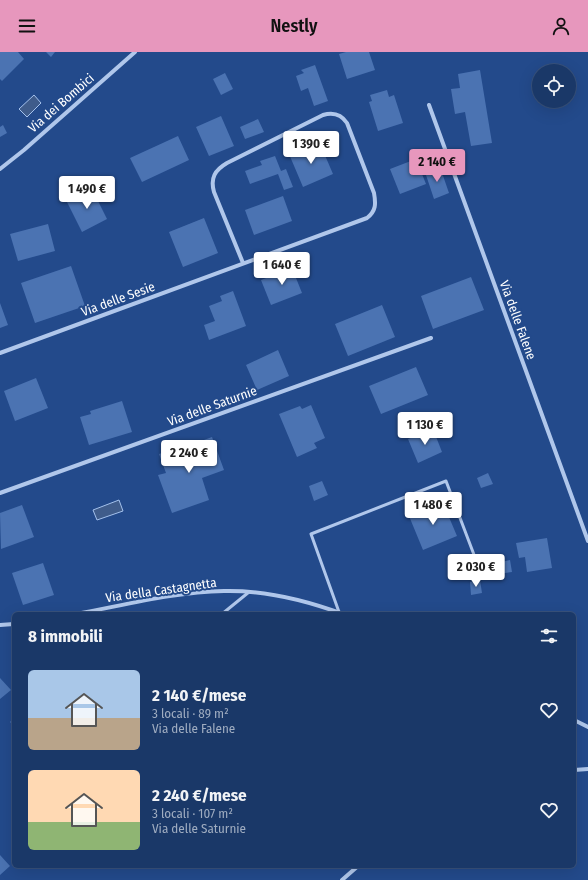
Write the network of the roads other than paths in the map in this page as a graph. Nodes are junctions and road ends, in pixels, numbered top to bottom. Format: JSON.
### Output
{"nodes":[{"id":1,"x":135,"y":52,"type":"edge"},
{"id":2,"x":429,"y":105,"type":"dead end"},
{"id":3,"x":0,"y":169,"type":"edge"},
{"id":4,"x":243,"y":264,"type":"junction"},
{"id":5,"x":431,"y":338,"type":"dead end"},
{"id":6,"x":0,"y":353,"type":"edge"},
{"id":7,"x":0,"y":492,"type":"edge"},
{"id":8,"x":588,"y":542,"type":"edge"},
{"id":9,"x":476,"y":560,"type":"dead end"},
{"id":10,"x":249,"y":592,"type":"junction"},
{"id":11,"x":86,"y":612,"type":"edge"},
{"id":12,"x":224,"y":612,"type":"edge"},
{"id":13,"x":338,"y":612,"type":"edge"},
{"id":14,"x":341,"y":612,"type":"edge"},
{"id":15,"x":0,"y":624,"type":"edge"},
{"id":16,"x":12,"y":624,"type":"edge"},
{"id":17,"x":576,"y":721,"type":"edge"},
{"id":18,"x":588,"y":727,"type":"edge"},
{"id":19,"x":588,"y":769,"type":"edge"},
{"id":20,"x":576,"y":770,"type":"edge"},
{"id":21,"x":356,"y":868,"type":"edge"},
{"id":22,"x":342,"y":880,"type":"edge"}],
"edges":[{"from":1,"to":3,"type":"street","name":"Via dei Bombici"},
{"from":2,"to":8,"type":"street","name":"Via delle Falene"},
{"from":4,"to":4,"type":"street","name":"Via delle Sesie"},
{"from":4,"to":6,"type":"street","name":"Via delle Sesie"},
{"from":5,"to":7,"type":"street","name":"Via delle Saturnie"},
{"from":9,"to":14,"type":"lane"},
{"from":10,"to":11,"type":"street","name":"Via della Castagnetta"},
{"from":10,"to":12,"type":"lane"},
{"from":10,"to":13,"type":"street","name":"Via della Castagnetta"},
{"from":15,"to":16,"type":"street"},
{"from":17,"to":18,"type":"street"},
{"from":19,"to":20,"type":"street"},
{"from":21,"to":22,"type":"street"}]}
